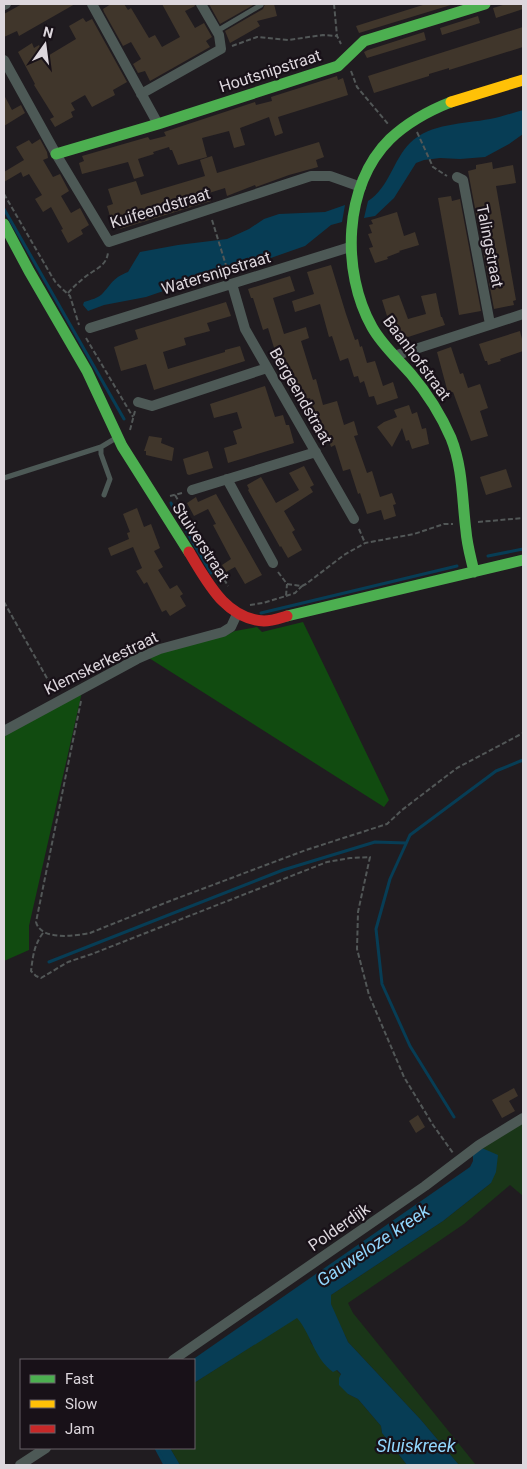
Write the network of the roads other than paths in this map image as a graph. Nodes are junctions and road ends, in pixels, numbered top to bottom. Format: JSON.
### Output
{"nodes":[{"id":1,"x":92,"y":4,"type":"edge"},
{"id":2,"x":201,"y":4,"type":"edge"},
{"id":3,"x":485,"y":4,"type":"edge"},
{"id":4,"x":261,"y":6,"type":"dead end"},
{"id":5,"x":217,"y":31,"type":"junction"},
{"id":6,"x":4,"y":60,"type":"edge"},
{"id":7,"x":523,"y":80,"type":"edge"},
{"id":8,"x":141,"y":94,"type":"junction"},
{"id":9,"x":158,"y":124,"type":"junction"},
{"id":10,"x":56,"y":154,"type":"junction"},
{"id":11,"x":457,"y":177,"type":"road end"},
{"id":12,"x":362,"y":187,"type":"junction"},
{"id":13,"x":4,"y":224,"type":"edge"},
{"id":14,"x":350,"y":247,"type":"junction"},
{"id":15,"x":232,"y":284,"type":"junction"},
{"id":16,"x":523,"y":314,"type":"edge"},
{"id":17,"x":490,"y":324,"type":"junction"},
{"id":18,"x":86,"y":332,"type":"road end"},
{"id":19,"x":394,"y":356,"type":"junction"},
{"id":20,"x":267,"y":368,"type":"junction"},
{"id":21,"x":138,"y":402,"type":"dead end"},
{"id":22,"x":117,"y":436,"type":"junction"},
{"id":23,"x":101,"y":447,"type":"junction"},
{"id":24,"x":316,"y":452,"type":"junction"},
{"id":25,"x":4,"y":478,"type":"edge"},
{"id":26,"x":227,"y":479,"type":"junction"},
{"id":27,"x":192,"y":490,"type":"road end"},
{"id":28,"x":104,"y":495,"type":"dead end"},
{"id":29,"x":354,"y":519,"type":"road end"},
{"id":30,"x":523,"y":560,"type":"edge"},
{"id":31,"x":273,"y":563,"type":"road end"},
{"id":32,"x":474,"y":572,"type":"junction"},
{"id":33,"x":237,"y":614,"type":"junction"},
{"id":34,"x":4,"y":731,"type":"edge"},
{"id":35,"x":523,"y":1118,"type":"edge"},
{"id":36,"x":174,"y":1359,"type":"edge"},
{"id":37,"x":44,"y":1449,"type":"edge"},
{"id":38,"x":20,"y":1465,"type":"edge"}],
"edges":[{"from":1,"to":8,"type":"street"},
{"from":2,"to":5,"type":"street"},
{"from":3,"to":9,"type":"street","name":"Houtsnipstraat"},
{"from":4,"to":5,"type":"lane"},
{"from":5,"to":8,"type":"street"},
{"from":6,"to":10,"type":"street","name":"Kuifeendstraat"},
{"from":7,"to":12,"type":"street","name":"Baanhofstraat"},
{"from":8,"to":9,"type":"street"},
{"from":9,"to":10,"type":"street","name":"Houtsnipstraat"},
{"from":10,"to":12,"type":"street","name":"Kuifeendstraat"},
{"from":11,"to":17,"type":"street","name":"Talingstraat"},
{"from":12,"to":14,"type":"street","name":"Baanhofstraat"},
{"from":13,"to":22,"type":"street","name":"Stuiverstraat"},
{"from":14,"to":15,"type":"street","name":"Watersnipstraat"},
{"from":14,"to":19,"type":"street","name":"Baanhofstraat"},
{"from":15,"to":18,"type":"street","name":"Watersnipstraat"},
{"from":15,"to":20,"type":"street","name":"Bergeendstraat"},
{"from":16,"to":17,"type":"street"},
{"from":17,"to":19,"type":"street"},
{"from":19,"to":32,"type":"street","name":"Baanhofstraat"},
{"from":20,"to":21,"type":"street"},
{"from":20,"to":24,"type":"street","name":"Bergeendstraat"},
{"from":22,"to":23,"type":"lane"},
{"from":22,"to":33,"type":"street","name":"Stuiverstraat"},
{"from":23,"to":25,"type":"lane"},
{"from":23,"to":28,"type":"lane"},
{"from":24,"to":26,"type":"street"},
{"from":24,"to":29,"type":"street","name":"Bergeendstraat"},
{"from":26,"to":27,"type":"street"},
{"from":26,"to":31,"type":"street"},
{"from":30,"to":32,"type":"street","name":"Stuiverstraat"},
{"from":32,"to":33,"type":"street","name":"Stuiverstraat"},
{"from":33,"to":34,"type":"street","name":"Klemskerkestraat"},
{"from":35,"to":36,"type":"street","name":"Polderdijk"},
{"from":37,"to":38,"type":"street"}]}
